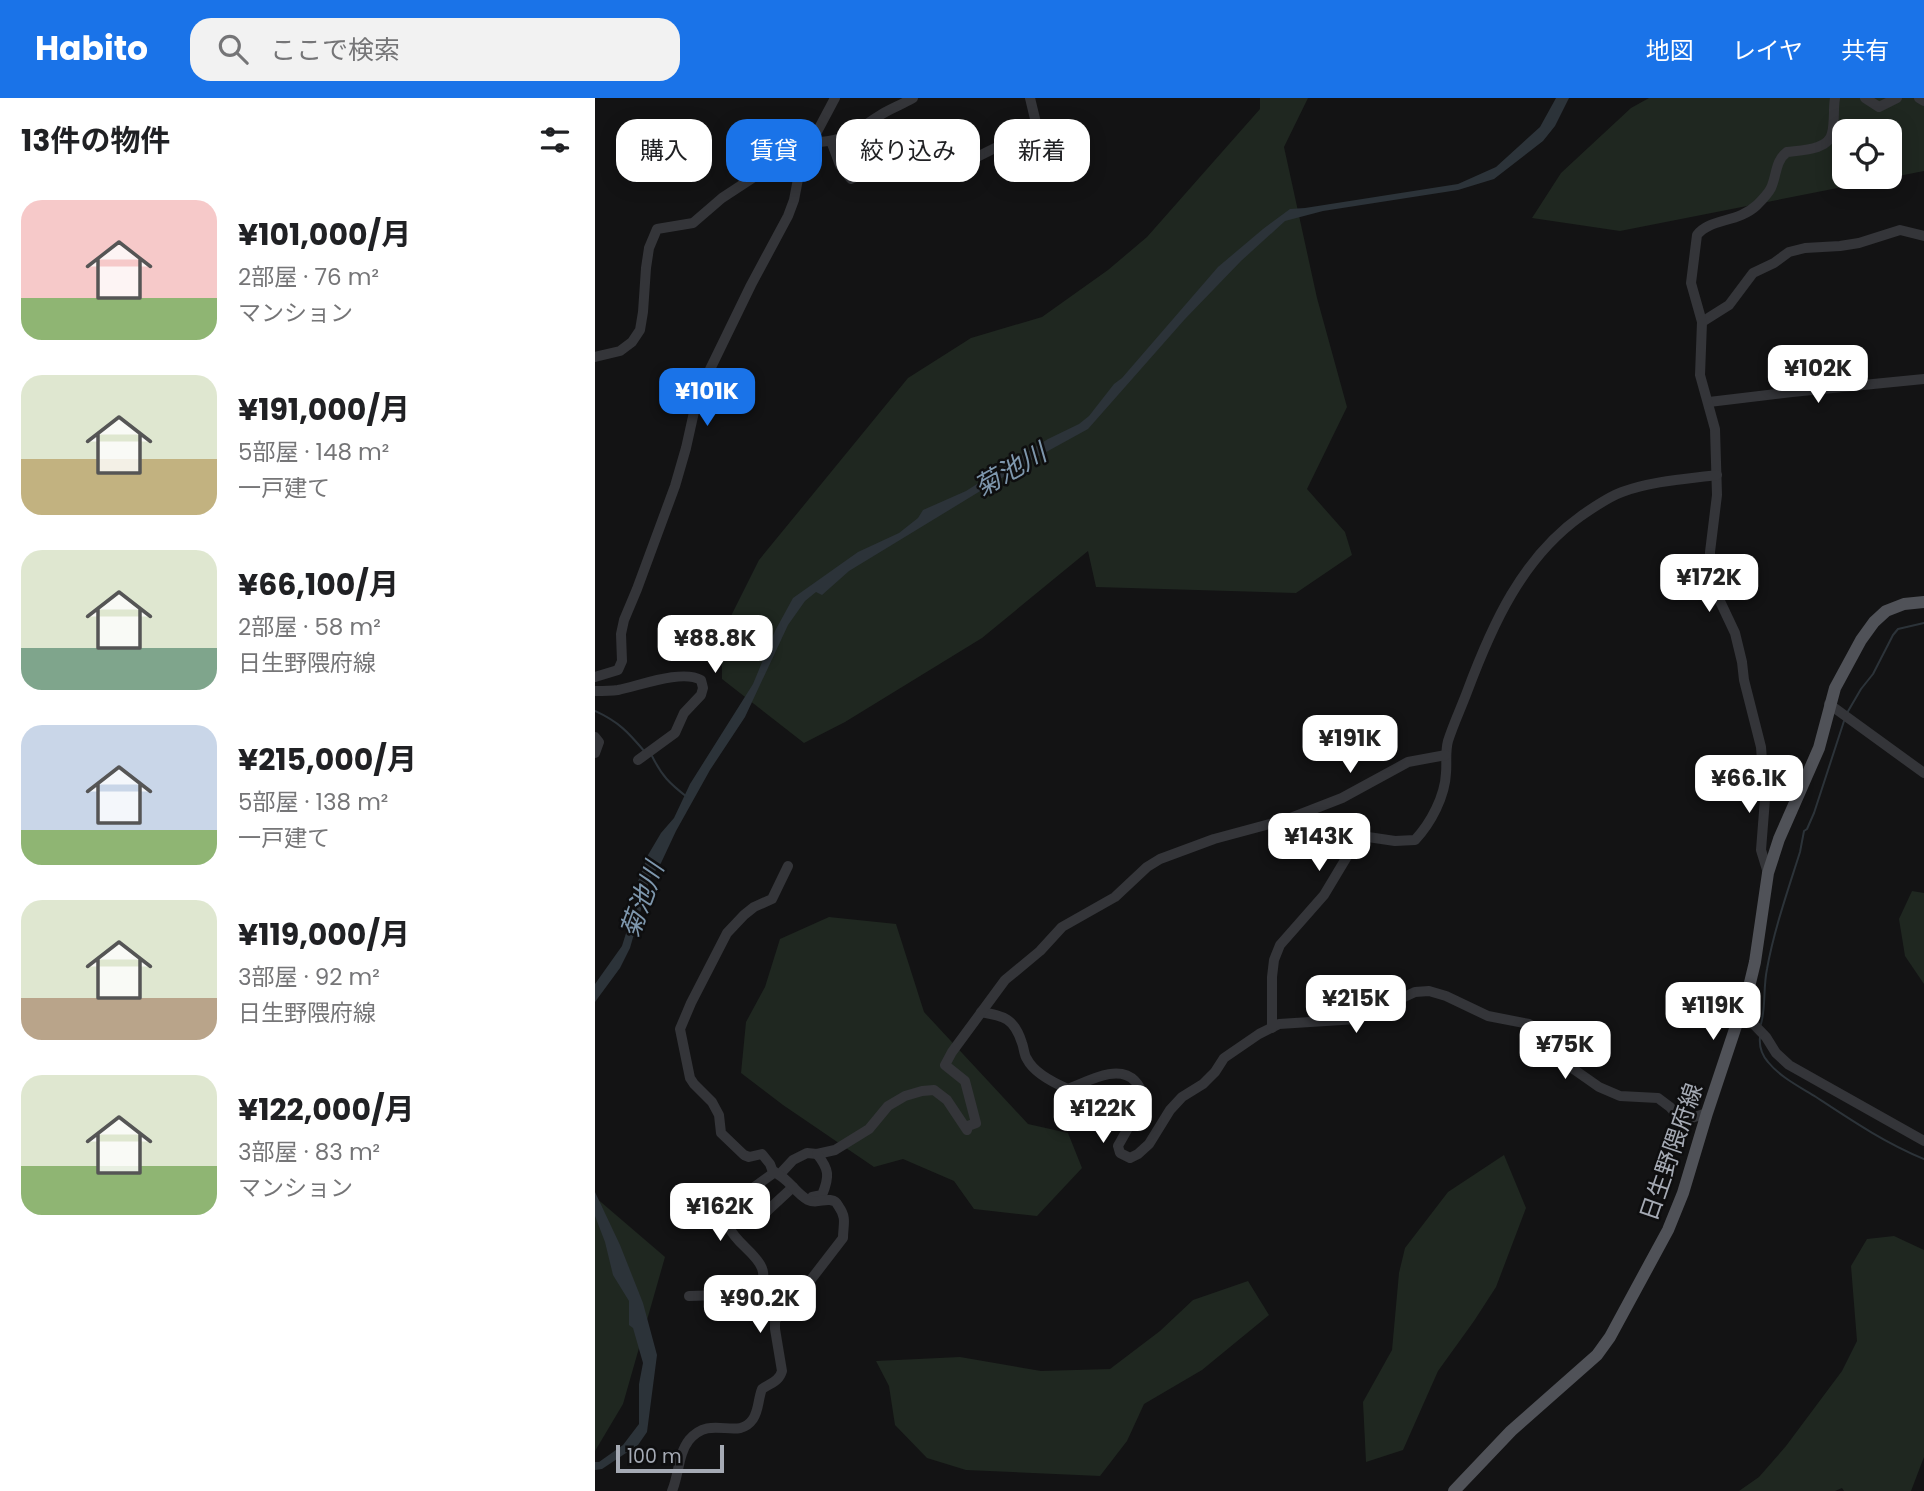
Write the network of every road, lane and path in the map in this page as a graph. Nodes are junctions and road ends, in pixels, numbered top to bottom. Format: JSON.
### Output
{"nodes":[{"id":1,"x":835,"y":98,"type":"edge"},
{"id":2,"x":913,"y":98,"type":"edge"},
{"id":3,"x":1030,"y":98,"type":"edge"},
{"id":4,"x":1835,"y":98,"type":"edge"},
{"id":5,"x":1865,"y":98,"type":"edge"},
{"id":6,"x":1897,"y":98,"type":"edge"},
{"id":7,"x":1919,"y":98,"type":"edge"},
{"id":8,"x":1924,"y":101,"type":"edge"},
{"id":9,"x":822,"y":120,"type":"edge"},
{"id":10,"x":831,"y":141,"type":"junction"},
{"id":11,"x":822,"y":142,"type":"edge"},
{"id":12,"x":746,"y":182,"type":"edge"},
{"id":13,"x":797,"y":182,"type":"edge"},
{"id":14,"x":1924,"y":236,"type":"edge"},
{"id":15,"x":1702,"y":322,"type":"junction"},
{"id":16,"x":595,"y":357,"type":"edge"},
{"id":17,"x":1924,"y":379,"type":"edge"},
{"id":18,"x":1709,"y":402,"type":"junction"},
{"id":19,"x":1717,"y":475,"type":"junction"},
{"id":20,"x":1924,"y":602,"type":"edge"},
{"id":21,"x":595,"y":677,"type":"edge"},
{"id":22,"x":595,"y":691,"type":"edge"},
{"id":23,"x":1829,"y":704,"type":"junction"},
{"id":24,"x":595,"y":737,"type":"edge"},
{"id":25,"x":595,"y":753,"type":"edge"},
{"id":26,"x":1446,"y":755,"type":"junction"},
{"id":27,"x":638,"y":760,"type":"dead end"},
{"id":28,"x":1924,"y":773,"type":"edge"},
{"id":29,"x":788,"y":866,"type":"dead end"},
{"id":30,"x":1768,"y":873,"type":"junction"},
{"id":31,"x":981,"y":1012,"type":"junction"},
{"id":32,"x":1741,"y":1012,"type":"junction"},
{"id":33,"x":1272,"y":1028,"type":"junction"},
{"id":34,"x":1707,"y":1113,"type":"junction"},
{"id":35,"x":1924,"y":1141,"type":"edge"},
{"id":36,"x":817,"y":1154,"type":"junction"},
{"id":37,"x":778,"y":1173,"type":"junction"},
{"id":38,"x":793,"y":1187,"type":"junction"},
{"id":39,"x":807,"y":1199,"type":"junction"},
{"id":40,"x":766,"y":1212,"type":"dead end"},
{"id":41,"x":689,"y":1296,"type":"dead end"},
{"id":42,"x":672,"y":1491,"type":"edge"},
{"id":43,"x":1454,"y":1491,"type":"edge"}],
"edges":[{"from":1,"to":9,"type":"street"},
{"from":2,"to":10,"type":"street"},
{"from":3,"to":10,"type":"street"},
{"from":4,"to":15,"type":"street"},
{"from":5,"to":6,"type":"street"},
{"from":7,"to":8,"type":"street"},
{"from":10,"to":11,"type":"street"},
{"from":12,"to":16,"type":"street"},
{"from":13,"to":21,"type":"street"},
{"from":14,"to":15,"type":"street"},
{"from":15,"to":18,"type":"street"},
{"from":17,"to":18,"type":"street"},
{"from":18,"to":19,"type":"street"},
{"from":19,"to":26,"type":"street"},
{"from":19,"to":30,"type":"street"},
{"from":20,"to":23,"type":"main road","name":"日生野隈府線"},
{"from":22,"to":27,"type":"street"},
{"from":23,"to":28,"type":"street"},
{"from":23,"to":30,"type":"main road","name":"日生野隈府線"},
{"from":24,"to":25,"type":"street"},
{"from":26,"to":31,"type":"street"},
{"from":26,"to":33,"type":"street"},
{"from":29,"to":37,"type":"street"},
{"from":30,"to":32,"type":"main road","name":"日生野隈府線"},
{"from":31,"to":33,"type":"street"},
{"from":31,"to":36,"type":"street"},
{"from":32,"to":34,"type":"main road","name":"日生野隈府線"},
{"from":32,"to":35,"type":"street"},
{"from":33,"to":34,"type":"street"},
{"from":34,"to":43,"type":"main road","name":"日生野隈府線"},
{"from":36,"to":37,"type":"street"},
{"from":36,"to":39,"type":"street"},
{"from":37,"to":38,"type":"street"},
{"from":37,"to":41,"type":"street"},
{"from":38,"to":39,"type":"street"},
{"from":38,"to":40,"type":"street"},
{"from":39,"to":42,"type":"street"}]}
